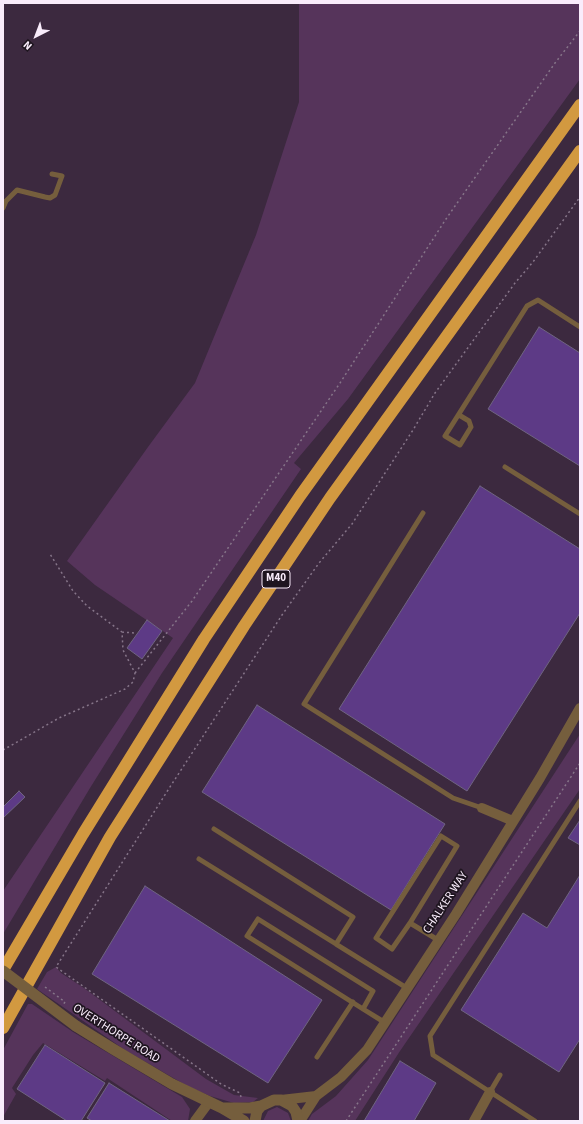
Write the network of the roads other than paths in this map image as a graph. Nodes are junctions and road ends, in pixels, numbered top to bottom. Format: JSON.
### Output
{"nodes":[{"id":1,"x":580,"y":105,"type":"edge"},
{"id":2,"x":580,"y":151,"type":"edge"},
{"id":3,"x":52,"y":174,"type":"dead end"},
{"id":4,"x":3,"y":208,"type":"edge"},
{"id":5,"x":580,"y":327,"type":"edge"},
{"id":6,"x":459,"y":415,"type":"junction"},
{"id":7,"x":505,"y":467,"type":"dead end"},
{"id":8,"x":423,"y":513,"type":"dead end"},
{"id":9,"x":580,"y":514,"type":"edge"},
{"id":10,"x":580,"y":708,"type":"edge"},
{"id":11,"x":580,"y":801,"type":"edge"},
{"id":12,"x":482,"y":808,"type":"joint"},
{"id":13,"x":513,"y":821,"type":"junction"},
{"id":14,"x":214,"y":829,"type":"dead end"},
{"id":15,"x":199,"y":859,"type":"dead end"},
{"id":16,"x":410,"y":923,"type":"junction"},
{"id":17,"x":438,"y":940,"type":"junction"},
{"id":18,"x":336,"y":944,"type":"junction"},
{"id":19,"x":3,"y":970,"type":"edge"},
{"id":20,"x":406,"y":988,"type":"junction"},
{"id":21,"x":353,"y":1002,"type":"junction"},
{"id":22,"x":363,"y":1008,"type":"junction"},
{"id":23,"x":384,"y":1022,"type":"junction"},
{"id":24,"x":3,"y":1028,"type":"edge"},
{"id":25,"x":317,"y":1057,"type":"dead end"},
{"id":26,"x":500,"y":1075,"type":"dead end"},
{"id":27,"x":490,"y":1092,"type":"junction"},
{"id":28,"x":316,"y":1096,"type":"junction"},
{"id":29,"x":281,"y":1100,"type":"junction"},
{"id":30,"x":209,"y":1102,"type":"junction"},
{"id":31,"x":261,"y":1106,"type":"junction"},
{"id":32,"x":222,"y":1108,"type":"junction"},
{"id":33,"x":195,"y":1121,"type":"edge"},
{"id":34,"x":244,"y":1121,"type":"edge"},
{"id":35,"x":255,"y":1121,"type":"edge"},
{"id":36,"x":299,"y":1121,"type":"edge"},
{"id":37,"x":474,"y":1121,"type":"edge"},
{"id":38,"x":535,"y":1121,"type":"edge"}],
"edges":[{"from":1,"to":19,"type":"highway","number":"M40"},
{"from":2,"to":24,"type":"highway","number":"M40"},
{"from":3,"to":4,"type":"lane"},
{"from":5,"to":6,"type":"lane"},
{"from":6,"to":6,"type":"lane"},
{"from":7,"to":9,"type":"lane"},
{"from":8,"to":12,"type":"lane"},
{"from":10,"to":13,"type":"street","name":"CHALKER WAY"},
{"from":11,"to":27,"type":"lane"},
{"from":12,"to":13,"type":"street"},
{"from":13,"to":17,"type":"street","name":"CHALKER WAY"},
{"from":14,"to":18,"type":"lane"},
{"from":15,"to":18,"type":"lane"},
{"from":16,"to":16,"type":"lane"},
{"from":16,"to":17,"type":"lane"},
{"from":17,"to":20,"type":"street","name":"CHALKER WAY"},
{"from":18,"to":20,"type":"lane"},
{"from":19,"to":30,"type":"street","name":"OVERTHORPE ROAD","bridge":true},
{"from":20,"to":23,"type":"street","name":"CHALKER WAY"},
{"from":21,"to":22,"type":"lane"},
{"from":21,"to":22,"type":"lane"},
{"from":21,"to":25,"type":"lane"},
{"from":22,"to":23,"type":"lane"},
{"from":23,"to":28,"type":"street","name":"CHALKER WAY"},
{"from":26,"to":27,"type":"lane"},
{"from":27,"to":37,"type":"street"},
{"from":27,"to":38,"type":"lane"},
{"from":28,"to":29,"type":"street","name":"CHALKER WAY"},
{"from":28,"to":36,"type":"street","name":"CHALKER WAY"},
{"from":29,"to":31,"type":"street","name":"OVERTHORPE ROAD"},
{"from":29,"to":36,"type":"street"},
{"from":30,"to":32,"type":"street","name":"OVERTHORPE ROAD"},
{"from":30,"to":33,"type":"street"},
{"from":31,"to":32,"type":"street","name":"OVERTHORPE ROAD"},
{"from":31,"to":35,"type":"street"},
{"from":32,"to":34,"type":"street","name":"OVERTHORPE ROAD"}]}
